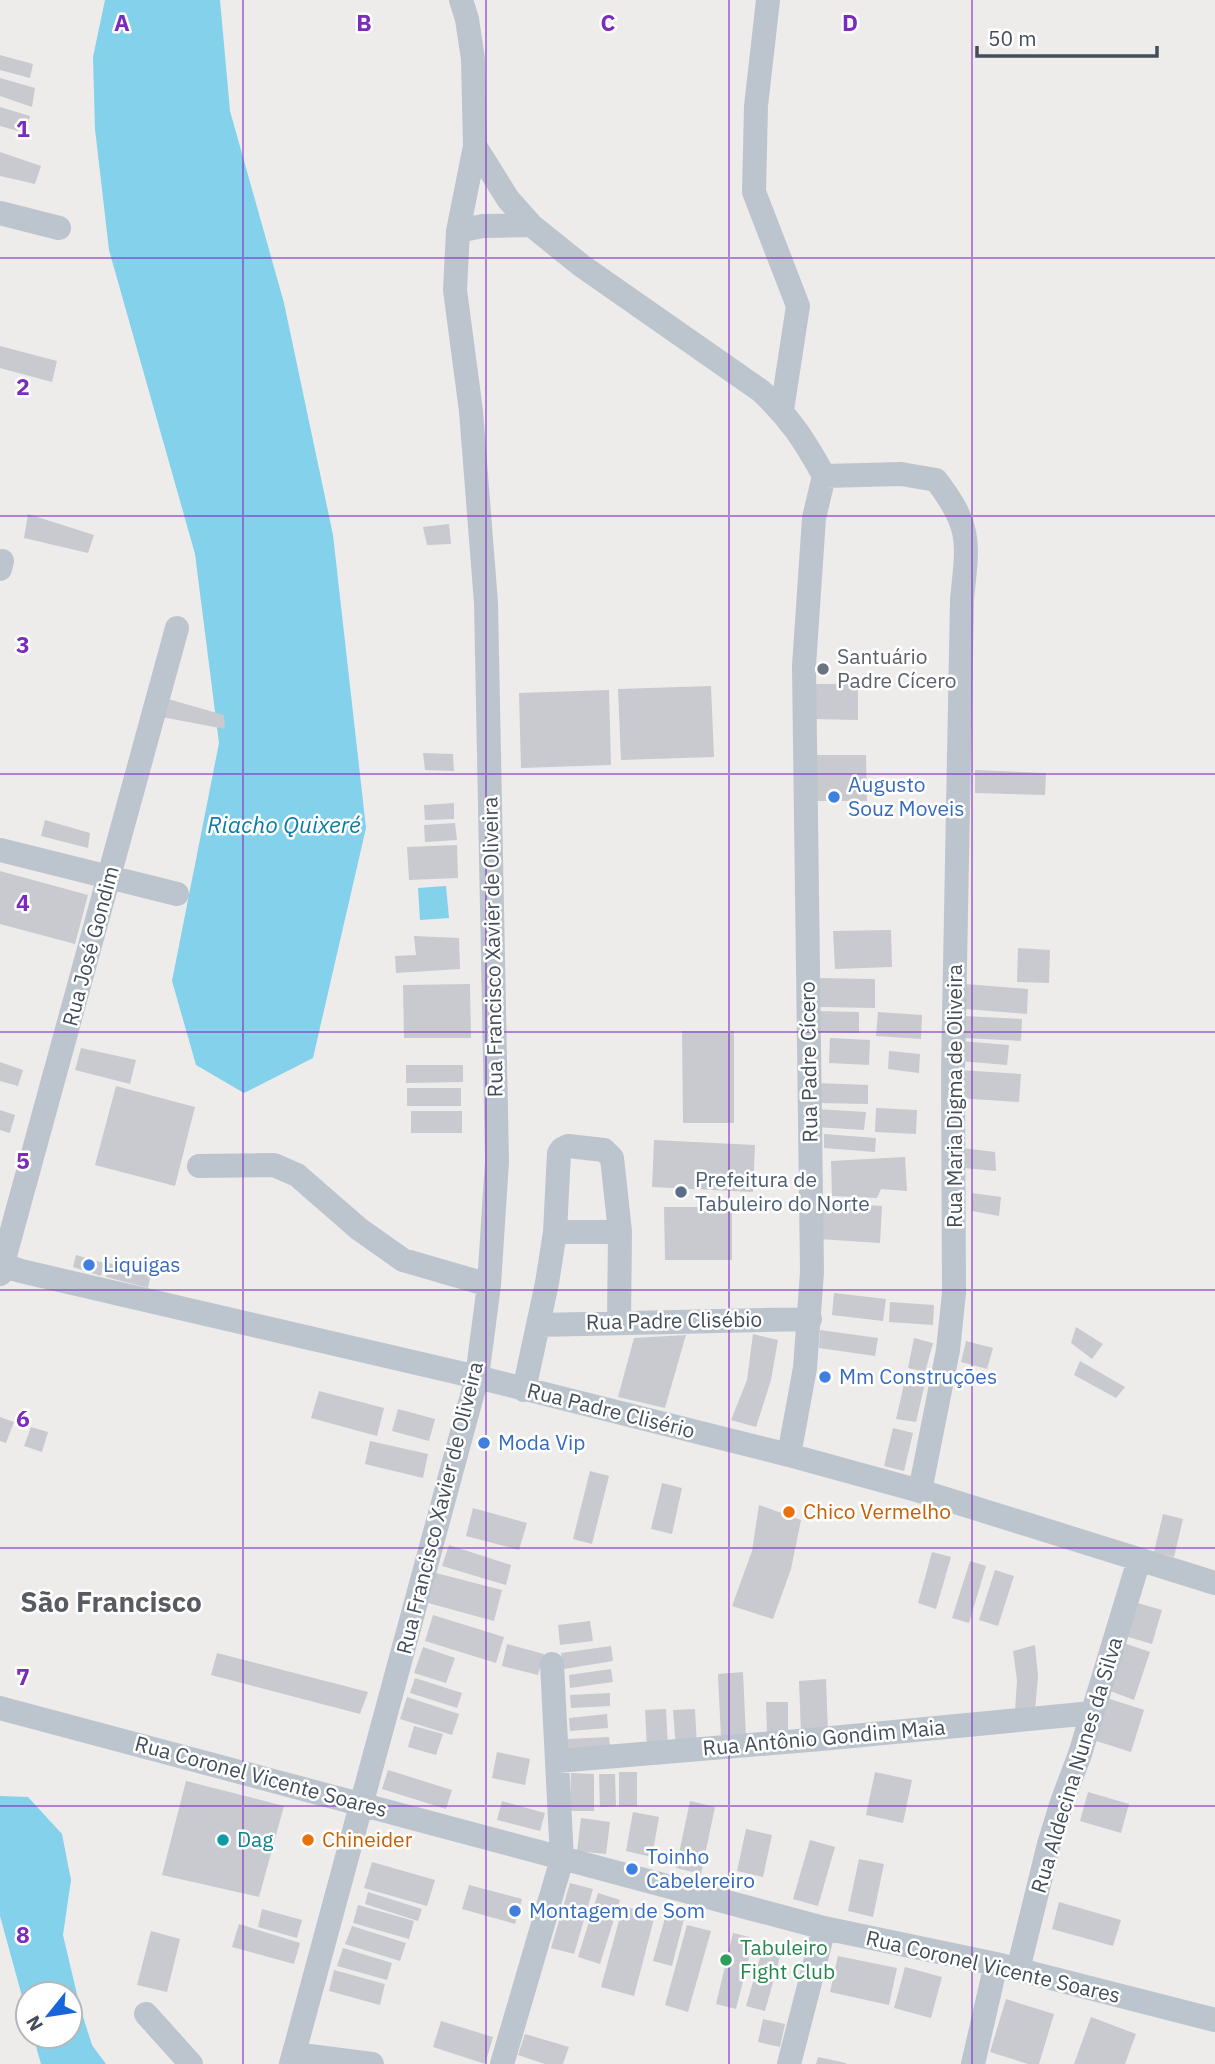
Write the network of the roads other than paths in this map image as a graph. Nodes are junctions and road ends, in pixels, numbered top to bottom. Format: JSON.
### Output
{"nodes":[{"id":1,"x":461,"y":0,"type":"edge"},
{"id":2,"x":768,"y":0,"type":"edge"},
{"id":3,"x":475,"y":146,"type":"junction"},
{"id":4,"x":0,"y":213,"type":"edge"},
{"id":5,"x":531,"y":225,"type":"junction"},
{"id":6,"x":59,"y":228,"type":"dead end"},
{"id":7,"x":458,"y":231,"type":"junction"},
{"id":8,"x":782,"y":410,"type":"junction"},
{"id":9,"x":824,"y":476,"type":"junction"},
{"id":10,"x":177,"y":628,"type":"dead end"},
{"id":11,"x":0,"y":850,"type":"edge"},
{"id":12,"x":110,"y":878,"type":"junction"},
{"id":13,"x":177,"y":894,"type":"dead end"},
{"id":14,"x":199,"y":1166,"type":"dead end"},
{"id":15,"x":555,"y":1232,"type":"junction"},
{"id":16,"x":620,"y":1232,"type":"junction"},
{"id":17,"x":1,"y":1268,"type":"edge"},
{"id":18,"x":489,"y":1285,"type":"junction"},
{"id":19,"x":810,"y":1319,"type":"junction"},
{"id":20,"x":619,"y":1322,"type":"junction"},
{"id":21,"x":538,"y":1325,"type":"junction"},
{"id":22,"x":477,"y":1377,"type":"junction"},
{"id":23,"x":524,"y":1390,"type":"junction"},
{"id":24,"x":789,"y":1455,"type":"junction"},
{"id":25,"x":920,"y":1491,"type":"junction"},
{"id":26,"x":1139,"y":1560,"type":"junction"},
{"id":27,"x":1215,"y":1583,"type":"edge"},
{"id":28,"x":552,"y":1664,"type":"dead end"},
{"id":29,"x":0,"y":1708,"type":"edge"},
{"id":30,"x":1092,"y":1713,"type":"junction"},
{"id":31,"x":557,"y":1761,"type":"junction"},
{"id":32,"x":362,"y":1804,"type":"junction"},
{"id":33,"x":562,"y":1859,"type":"junction"},
{"id":34,"x":824,"y":1928,"type":"junction"},
{"id":35,"x":1007,"y":1967,"type":"junction"},
{"id":36,"x":146,"y":2014,"type":"dead end"},
{"id":37,"x":1215,"y":2020,"type":"edge"},
{"id":38,"x":292,"y":2059,"type":"edge"},
{"id":39,"x":191,"y":2064,"type":"edge"},
{"id":40,"x":372,"y":2064,"type":"edge"},
{"id":41,"x":502,"y":2064,"type":"edge"},
{"id":42,"x":789,"y":2064,"type":"edge"},
{"id":43,"x":973,"y":2064,"type":"edge"}],
"edges":[{"from":1,"to":3,"type":"street","name":"Rua Francisco Xavier de Oliveira"},
{"from":2,"to":8,"type":"street"},
{"from":3,"to":5,"type":"street"},
{"from":3,"to":7,"type":"street","name":"Rua Francisco Xavier de Oliveira"},
{"from":4,"to":6,"type":"street"},
{"from":5,"to":7,"type":"street"},
{"from":5,"to":8,"type":"street"},
{"from":7,"to":18,"type":"street","name":"Rua Francisco Xavier de Oliveira"},
{"from":8,"to":9,"type":"street"},
{"from":9,"to":19,"type":"street","name":"Rua Padre Cícero"},
{"from":9,"to":25,"type":"street","name":"Rua Maria Digma de Oliveira"},
{"from":10,"to":12,"type":"street","name":"Rua José Gondim"},
{"from":11,"to":12,"type":"street"},
{"from":12,"to":13,"type":"street"},
{"from":12,"to":17,"type":"street","name":"Rua José Gondim"},
{"from":14,"to":18,"type":"street"},
{"from":15,"to":16,"type":"street"},
{"from":15,"to":16,"type":"street"},
{"from":15,"to":21,"type":"street"},
{"from":16,"to":20,"type":"street"},
{"from":17,"to":22,"type":"street","name":"Rua Padre Clisério"},
{"from":18,"to":22,"type":"street","name":"Rua Francisco Xavier de Oliveira"},
{"from":19,"to":20,"type":"street","name":"Rua Padre Clisébio"},
{"from":19,"to":24,"type":"street","name":"Rua Padre Cícero"},
{"from":20,"to":21,"type":"street","name":"Rua Padre Clisébio"},
{"from":21,"to":23,"type":"street"},
{"from":22,"to":23,"type":"street","name":"Rua Padre Clisério"},
{"from":22,"to":32,"type":"street","name":"Rua Francisco Xavier de Oliveira"},
{"from":23,"to":24,"type":"street","name":"Rua Padre Clisério"},
{"from":24,"to":25,"type":"street","name":"Rua Padre Clisério"},
{"from":25,"to":26,"type":"street","name":"Rua Padre Clisério"},
{"from":26,"to":27,"type":"street","name":"Rua Padre Clisério"},
{"from":26,"to":30,"type":"street","name":"Rua Aldecina Nunes da Silva"},
{"from":28,"to":31,"type":"street"},
{"from":29,"to":32,"type":"street","name":"Rua Coronel Vicente Soares"},
{"from":30,"to":31,"type":"street","name":"Rua Antônio Gondim Maia"},
{"from":30,"to":35,"type":"street","name":"Rua Aldecina Nunes da Silva"},
{"from":31,"to":33,"type":"street"},
{"from":32,"to":33,"type":"street","name":"Rua Coronel Vicente Soares"},
{"from":32,"to":38,"type":"street","name":"Rua Francisco Xavier de Oliveira"},
{"from":33,"to":34,"type":"street","name":"Rua Coronel Vicente Soares"},
{"from":33,"to":41,"type":"street"},
{"from":34,"to":35,"type":"street","name":"Rua Coronel Vicente Soares"},
{"from":34,"to":42,"type":"street"},
{"from":35,"to":37,"type":"street","name":"Rua Coronel Vicente Soares"},
{"from":35,"to":43,"type":"street","name":"Rua Aldecina Nunes da Silva"},
{"from":36,"to":39,"type":"street"},
{"from":38,"to":40,"type":"street"}]}
